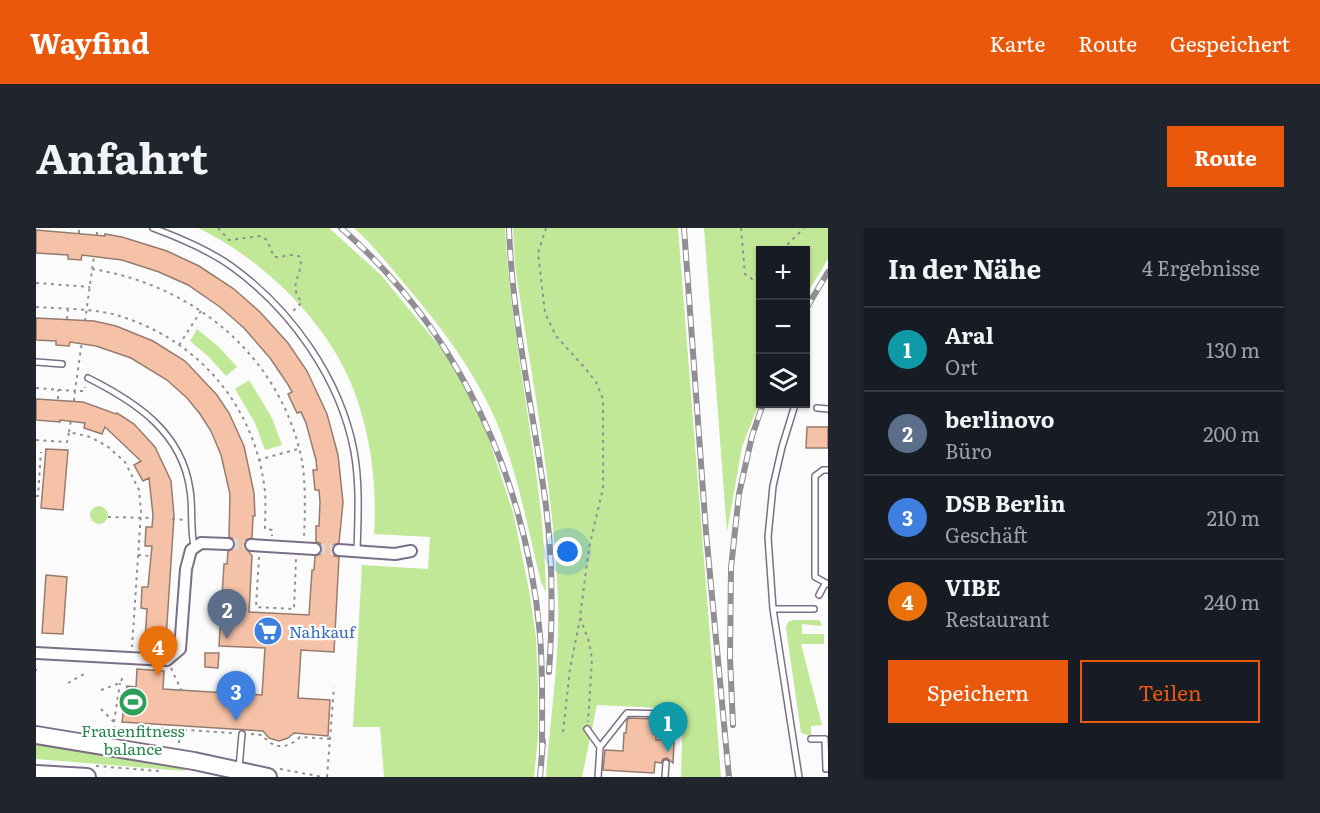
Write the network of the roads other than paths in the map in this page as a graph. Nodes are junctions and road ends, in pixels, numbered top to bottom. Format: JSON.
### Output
{"nodes":[{"id":1,"x":153,"y":228,"type":"edge"},
{"id":2,"x":36,"y":362,"type":"edge"},
{"id":3,"x":62,"y":364,"type":"dead end"},
{"id":4,"x":88,"y":378,"type":"road end"},
{"id":5,"x":794,"y":408,"type":"dead end"},
{"id":6,"x":817,"y":408,"type":"dead end"},
{"id":7,"x":828,"y":409,"type":"edge"},
{"id":8,"x":828,"y":470,"type":"edge"},
{"id":9,"x":228,"y":544,"type":"tunnel mouth"},
{"id":10,"x":251,"y":545,"type":"tunnel mouth"},
{"id":11,"x":194,"y":546,"type":"junction"},
{"id":12,"x":315,"y":549,"type":"tunnel mouth"},
{"id":13,"x":339,"y":550,"type":"tunnel mouth"},
{"id":14,"x":357,"y":551,"type":"junction"},
{"id":15,"x":411,"y":551,"type":"dead end"},
{"id":16,"x":827,"y":584,"type":"edge"},
{"id":17,"x":819,"y":595,"type":"dead end"},
{"id":18,"x":773,"y":609,"type":"junction"},
{"id":19,"x":814,"y":609,"type":"dead end"},
{"id":20,"x":36,"y":653,"type":"edge"},
{"id":21,"x":587,"y":729,"type":"road end"},
{"id":22,"x":242,"y":734,"type":"dead end"},
{"id":23,"x":36,"y":735,"type":"edge"},
{"id":24,"x":811,"y":739,"type":"dead end"},
{"id":25,"x":667,"y":741,"type":"dead end"},
{"id":26,"x":600,"y":747,"type":"junction"},
{"id":27,"x":666,"y":763,"type":"dead end"},
{"id":28,"x":826,"y":769,"type":"dead end"},
{"id":29,"x":239,"y":770,"type":"junction"},
{"id":30,"x":91,"y":772,"type":"edge"},
{"id":31,"x":36,"y":774,"type":"edge"},
{"id":32,"x":268,"y":777,"type":"edge"},
{"id":33,"x":598,"y":777,"type":"edge"},
{"id":34,"x":665,"y":777,"type":"edge"},
{"id":35,"x":799,"y":777,"type":"edge"}],
"edges":[{"from":1,"to":14,"type":"lane"},
{"from":2,"to":3,"type":"lane"},
{"from":4,"to":11,"type":"lane"},
{"from":5,"to":18,"type":"lane"},
{"from":6,"to":7,"type":"lane"},
{"from":8,"to":16,"type":"lane"},
{"from":9,"to":11,"type":"street"},
{"from":10,"to":12,"type":"street"},
{"from":11,"to":20,"type":"street"},
{"from":13,"to":14,"type":"street"},
{"from":14,"to":15,"type":"street"},
{"from":16,"to":17,"type":"lane"},
{"from":18,"to":19,"type":"lane"},
{"from":18,"to":35,"type":"lane"},
{"from":21,"to":26,"type":"lane"},
{"from":22,"to":29,"type":"lane"},
{"from":23,"to":29,"type":"main road"},
{"from":24,"to":28,"type":"lane"},
{"from":25,"to":26,"type":"lane"},
{"from":26,"to":33,"type":"lane"},
{"from":27,"to":34,"type":"lane"},
{"from":29,"to":32,"type":"main road"},
{"from":30,"to":31,"type":"main road"}]}
